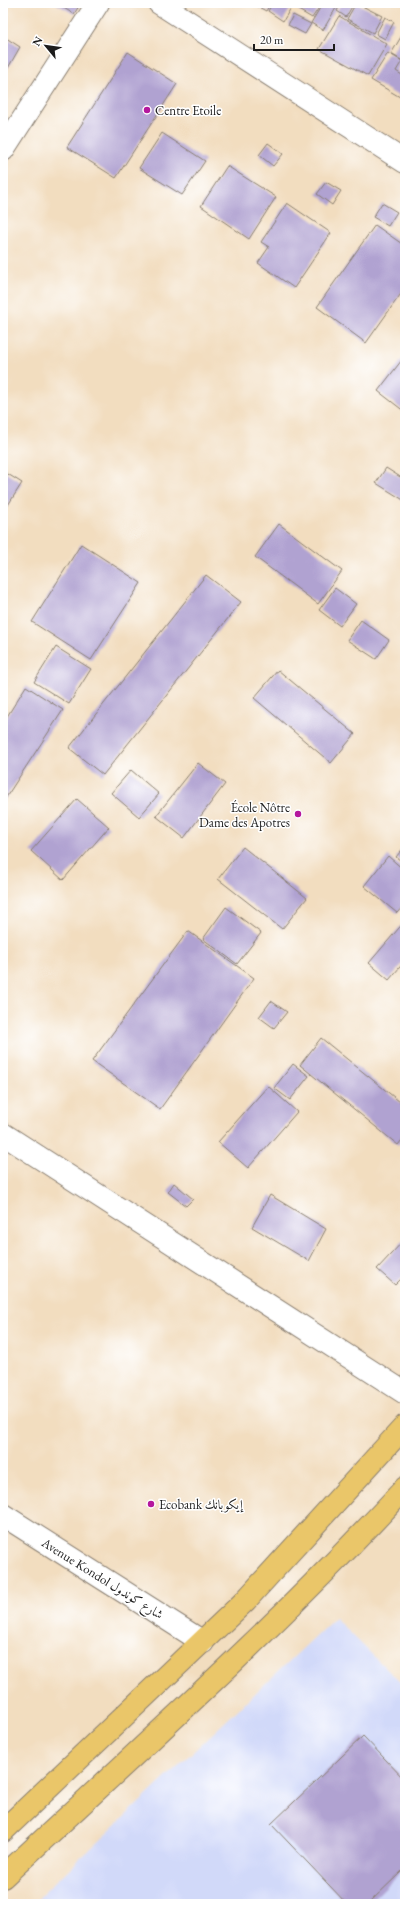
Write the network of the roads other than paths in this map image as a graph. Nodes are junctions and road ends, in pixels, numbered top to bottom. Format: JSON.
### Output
{"nodes":[{"id":1,"x":98,"y":3,"type":"edge"},
{"id":2,"x":159,"y":3,"type":"edge"},
{"id":3,"x":3,"y":150,"type":"edge"},
{"id":4,"x":405,"y":162,"type":"edge"},
{"id":5,"x":3,"y":1134,"type":"edge"},
{"id":6,"x":405,"y":1393,"type":"edge"},
{"id":7,"x":405,"y":1426,"type":"edge"},
{"id":8,"x":405,"y":1488,"type":"edge"},
{"id":9,"x":3,"y":1515,"type":"edge"},
{"id":10,"x":203,"y":1642,"type":"junction"},
{"id":11,"x":3,"y":1831,"type":"edge"},
{"id":12,"x":3,"y":1878,"type":"edge"}],
"edges":[{"from":1,"to":3,"type":"street"},
{"from":2,"to":4,"type":"street"},
{"from":5,"to":6,"type":"street"},
{"from":7,"to":10,"type":"main road"},
{"from":8,"to":12,"type":"main road"},
{"from":9,"to":10,"type":"street","name":"Avenue Kondol شارع كوندول"},
{"from":10,"to":11,"type":"main road"}]}
